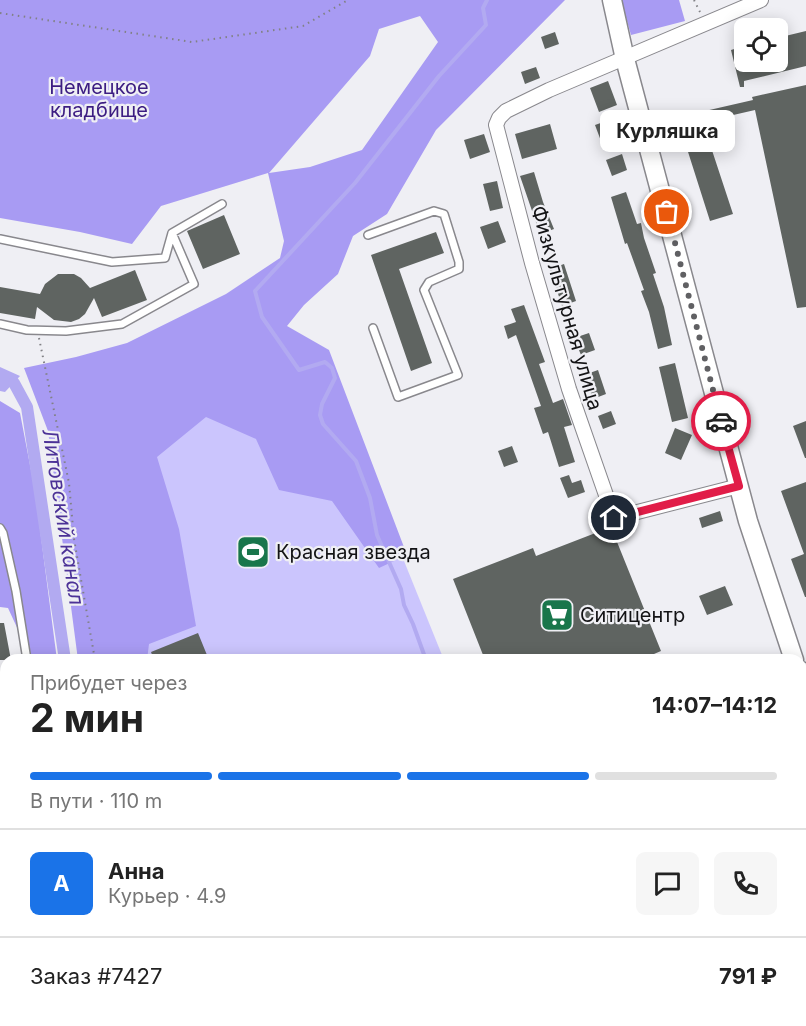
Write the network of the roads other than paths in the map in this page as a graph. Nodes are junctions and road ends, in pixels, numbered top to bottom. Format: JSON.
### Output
{"nodes":[{"id":1,"x":612,"y":0,"type":"edge"},
{"id":2,"x":761,"y":0,"type":"edge"},
{"id":3,"x":626,"y":59,"type":"junction"},
{"id":4,"x":222,"y":204,"type":"dead end"},
{"id":5,"x":172,"y":233,"type":"junction"},
{"id":6,"x":368,"y":235,"type":"dead end"},
{"id":7,"x":0,"y":239,"type":"edge"},
{"id":8,"x":0,"y":324,"type":"edge"},
{"id":9,"x":372,"y":328,"type":"dead end"},
{"id":10,"x":739,"y":486,"type":"junction"},
{"id":11,"x":0,"y":528,"type":"edge"},
{"id":12,"x":26,"y":654,"type":"edge"},
{"id":13,"x":792,"y":654,"type":"edge"}],
"edges":[{"from":1,"to":3,"type":"street"},
{"from":2,"to":3,"type":"street"},
{"from":3,"to":10,"type":"street"},
{"from":3,"to":10,"type":"street","name":"Физкультурная улица"},
{"from":4,"to":5,"type":"lane"},
{"from":5,"to":7,"type":"lane"},
{"from":5,"to":8,"type":"lane"},
{"from":6,"to":9,"type":"lane"},
{"from":10,"to":13,"type":"street"},
{"from":11,"to":12,"type":"lane"}]}
